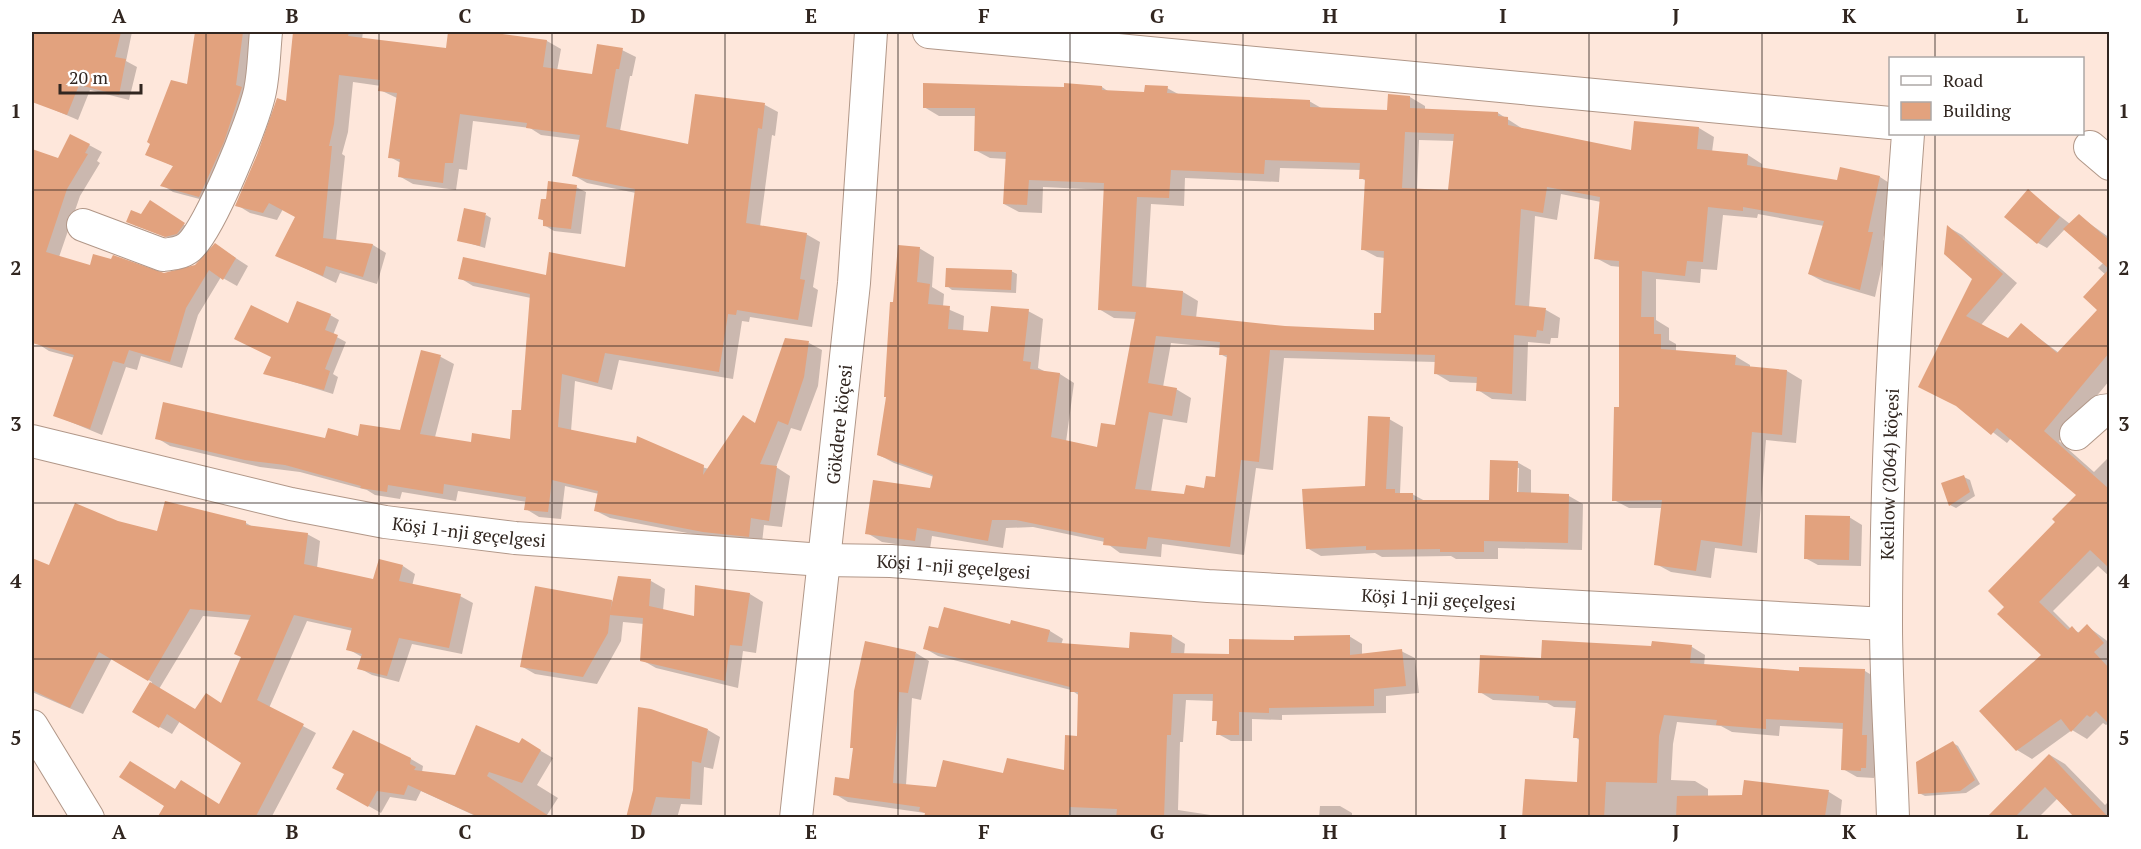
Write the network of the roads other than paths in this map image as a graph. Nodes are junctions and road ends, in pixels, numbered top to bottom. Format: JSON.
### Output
{"nodes":[{"id":1,"x":266,"y":32,"type":"edge"},
{"id":2,"x":871,"y":32,"type":"edge"},
{"id":3,"x":929,"y":32,"type":"edge"},
{"id":4,"x":1889,"y":123,"type":"edge"},
{"id":5,"x":1908,"y":135,"type":"edge"},
{"id":6,"x":83,"y":225,"type":"dead end"},
{"id":7,"x":2109,"y":410,"type":"edge"},
{"id":8,"x":2076,"y":435,"type":"dead end"},
{"id":9,"x":32,"y":441,"type":"edge"},
{"id":10,"x":823,"y":560,"type":"junction"},
{"id":11,"x":1886,"y":624,"type":"junction"},
{"id":12,"x":32,"y":726,"type":"edge"},
{"id":13,"x":88,"y":818,"type":"edge"},
{"id":14,"x":795,"y":818,"type":"edge"},
{"id":15,"x":1893,"y":818,"type":"edge"}],
"edges":[{"from":1,"to":6,"type":"street"},
{"from":2,"to":10,"type":"street","name":"Gökdere köçesi"},
{"from":3,"to":4,"type":"street"},
{"from":5,"to":11,"type":"street","name":"Kekilow (2064) köçesi"},
{"from":7,"to":8,"type":"street"},
{"from":9,"to":10,"type":"street","name":"Köşi 1-nji geçelgesi"},
{"from":10,"to":11,"type":"street","name":"Köşi 1-nji geçelgesi"},
{"from":10,"to":14,"type":"street","name":"Gökdere köçesi"},
{"from":11,"to":15,"type":"street","name":"Kekilow (2064) köçesi"},
{"from":12,"to":13,"type":"street"}]}
